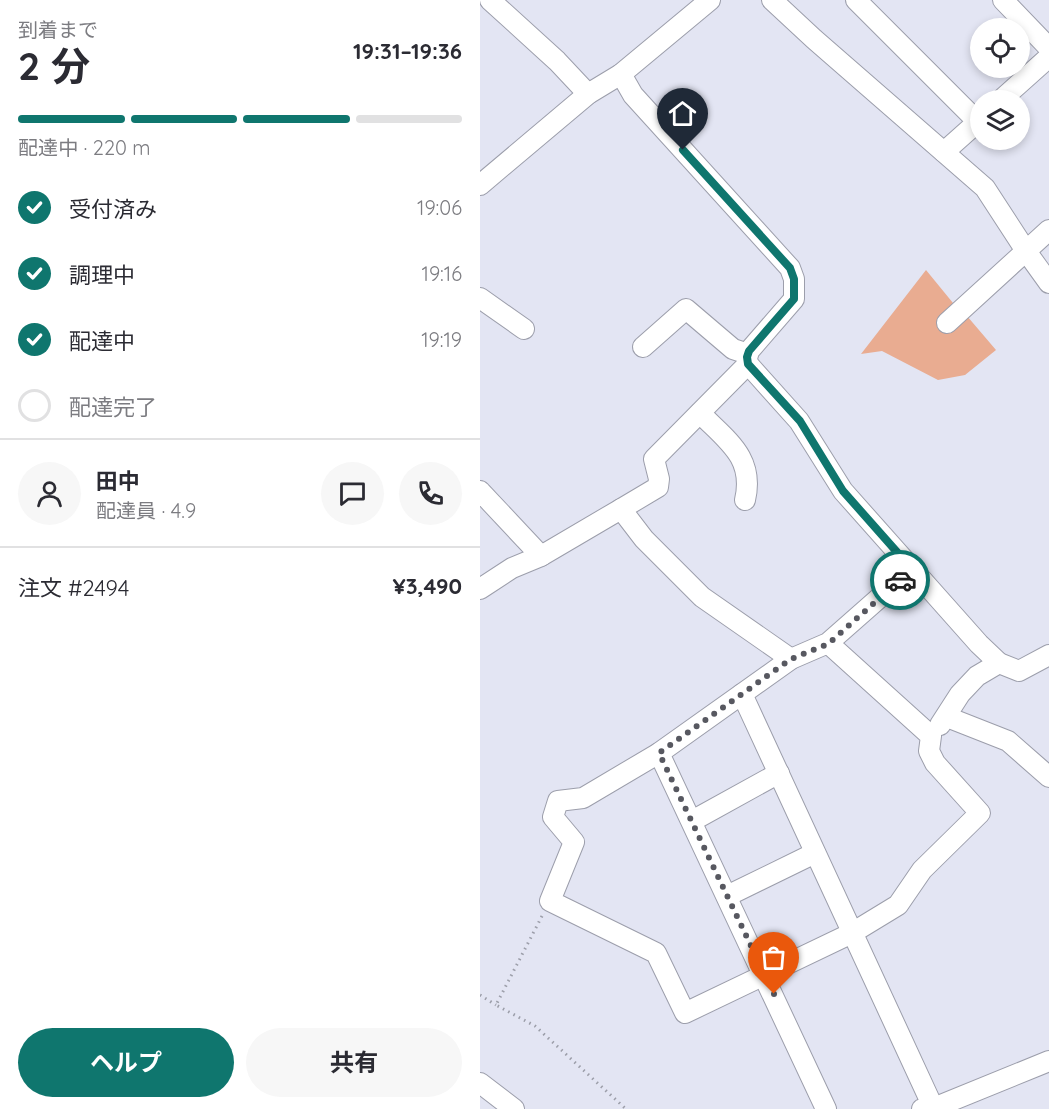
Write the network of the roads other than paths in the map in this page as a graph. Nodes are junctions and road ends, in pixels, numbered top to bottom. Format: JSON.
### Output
{"nodes":[{"id":1,"x":490,"y":0,"type":"edge"},
{"id":2,"x":710,"y":0,"type":"edge"},
{"id":3,"x":772,"y":0,"type":"edge"},
{"id":4,"x":856,"y":0,"type":"edge"},
{"id":5,"x":1003,"y":0,"type":"edge"},
{"id":6,"x":1049,"y":48,"type":"edge"},
{"id":7,"x":1049,"y":57,"type":"edge"},
{"id":8,"x":621,"y":74,"type":"junction"},
{"id":9,"x":1013,"y":90,"type":"edge"},
{"id":10,"x":588,"y":94,"type":"junction"},
{"id":11,"x":970,"y":112,"type":"edge"},
{"id":12,"x":970,"y":129,"type":"edge"},
{"id":13,"x":944,"y":152,"type":"junction"},
{"id":14,"x":480,"y":185,"type":"edge"},
{"id":15,"x":1049,"y":230,"type":"edge"},
{"id":16,"x":1026,"y":251,"type":"junction"},
{"id":17,"x":1049,"y":283,"type":"edge"},
{"id":18,"x":480,"y":298,"type":"edge"},
{"id":19,"x":947,"y":323,"type":"dead end"},
{"id":20,"x":524,"y":329,"type":"dead end"},
{"id":21,"x":643,"y":347,"type":"dead end"},
{"id":22,"x":748,"y":359,"type":"junction"},
{"id":23,"x":700,"y":412,"type":"junction"},
{"id":24,"x":480,"y":491,"type":"edge"},
{"id":25,"x":745,"y":500,"type":"dead end"},
{"id":26,"x":621,"y":509,"type":"junction"},
{"id":27,"x":541,"y":556,"type":"junction"},
{"id":28,"x":912,"y":569,"type":"junction"},
{"id":29,"x":480,"y":589,"type":"edge"},
{"id":30,"x":828,"y":644,"type":"junction"},
{"id":31,"x":1049,"y":655,"type":"edge"},
{"id":32,"x":791,"y":659,"type":"junction"},
{"id":33,"x":999,"y":663,"type":"junction"},
{"id":34,"x":742,"y":694,"type":"junction"},
{"id":35,"x":948,"y":717,"type":"junction"},
{"id":36,"x":931,"y":736,"type":"junction"},
{"id":37,"x":659,"y":753,"type":"junction"},
{"id":38,"x":778,"y":773,"type":"junction"},
{"id":39,"x":1049,"y":777,"type":"edge"},
{"id":40,"x":692,"y":821,"type":"junction"},
{"id":41,"x":815,"y":853,"type":"junction"},
{"id":42,"x":727,"y":896,"type":"junction"},
{"id":43,"x":852,"y":933,"type":"junction"},
{"id":44,"x":765,"y":974,"type":"junction"},
{"id":45,"x":1049,"y":1061,"type":"edge"},
{"id":46,"x":480,"y":1083,"type":"edge"},
{"id":47,"x":928,"y":1108,"type":"edge"},
{"id":48,"x":514,"y":1109,"type":"edge"},
{"id":49,"x":826,"y":1109,"type":"edge"}],
"edges":[{"from":1,"to":10,"type":"street"},
{"from":2,"to":8,"type":"street"},
{"from":3,"to":13,"type":"street"},
{"from":4,"to":11,"type":"street"},
{"from":5,"to":6,"type":"street"},
{"from":7,"to":9,"type":"street"},
{"from":8,"to":10,"type":"street"},
{"from":8,"to":22,"type":"street"},
{"from":10,"to":14,"type":"street"},
{"from":12,"to":13,"type":"street"},
{"from":13,"to":16,"type":"street"},
{"from":15,"to":16,"type":"street"},
{"from":16,"to":17,"type":"street"},
{"from":16,"to":19,"type":"street"},
{"from":18,"to":20,"type":"street"},
{"from":21,"to":22,"type":"street"},
{"from":22,"to":23,"type":"street"},
{"from":22,"to":28,"type":"street"},
{"from":23,"to":25,"type":"street"},
{"from":23,"to":26,"type":"street"},
{"from":24,"to":27,"type":"street"},
{"from":26,"to":27,"type":"street"},
{"from":26,"to":32,"type":"street"},
{"from":27,"to":29,"type":"street"},
{"from":28,"to":30,"type":"street"},
{"from":28,"to":33,"type":"street"},
{"from":30,"to":32,"type":"street"},
{"from":30,"to":36,"type":"street"},
{"from":31,"to":33,"type":"street"},
{"from":32,"to":34,"type":"street"},
{"from":33,"to":35,"type":"street"},
{"from":34,"to":37,"type":"street"},
{"from":34,"to":38,"type":"street"},
{"from":35,"to":36,"type":"street"},
{"from":35,"to":39,"type":"street"},
{"from":36,"to":43,"type":"street"},
{"from":37,"to":40,"type":"street"},
{"from":37,"to":44,"type":"street"},
{"from":38,"to":40,"type":"street"},
{"from":38,"to":41,"type":"street"},
{"from":40,"to":42,"type":"street"},
{"from":41,"to":42,"type":"street"},
{"from":41,"to":43,"type":"street"},
{"from":42,"to":44,"type":"street"},
{"from":43,"to":44,"type":"street"},
{"from":43,"to":47,"type":"street"},
{"from":44,"to":49,"type":"street"},
{"from":45,"to":47,"type":"street"},
{"from":46,"to":48,"type":"street"}]}
